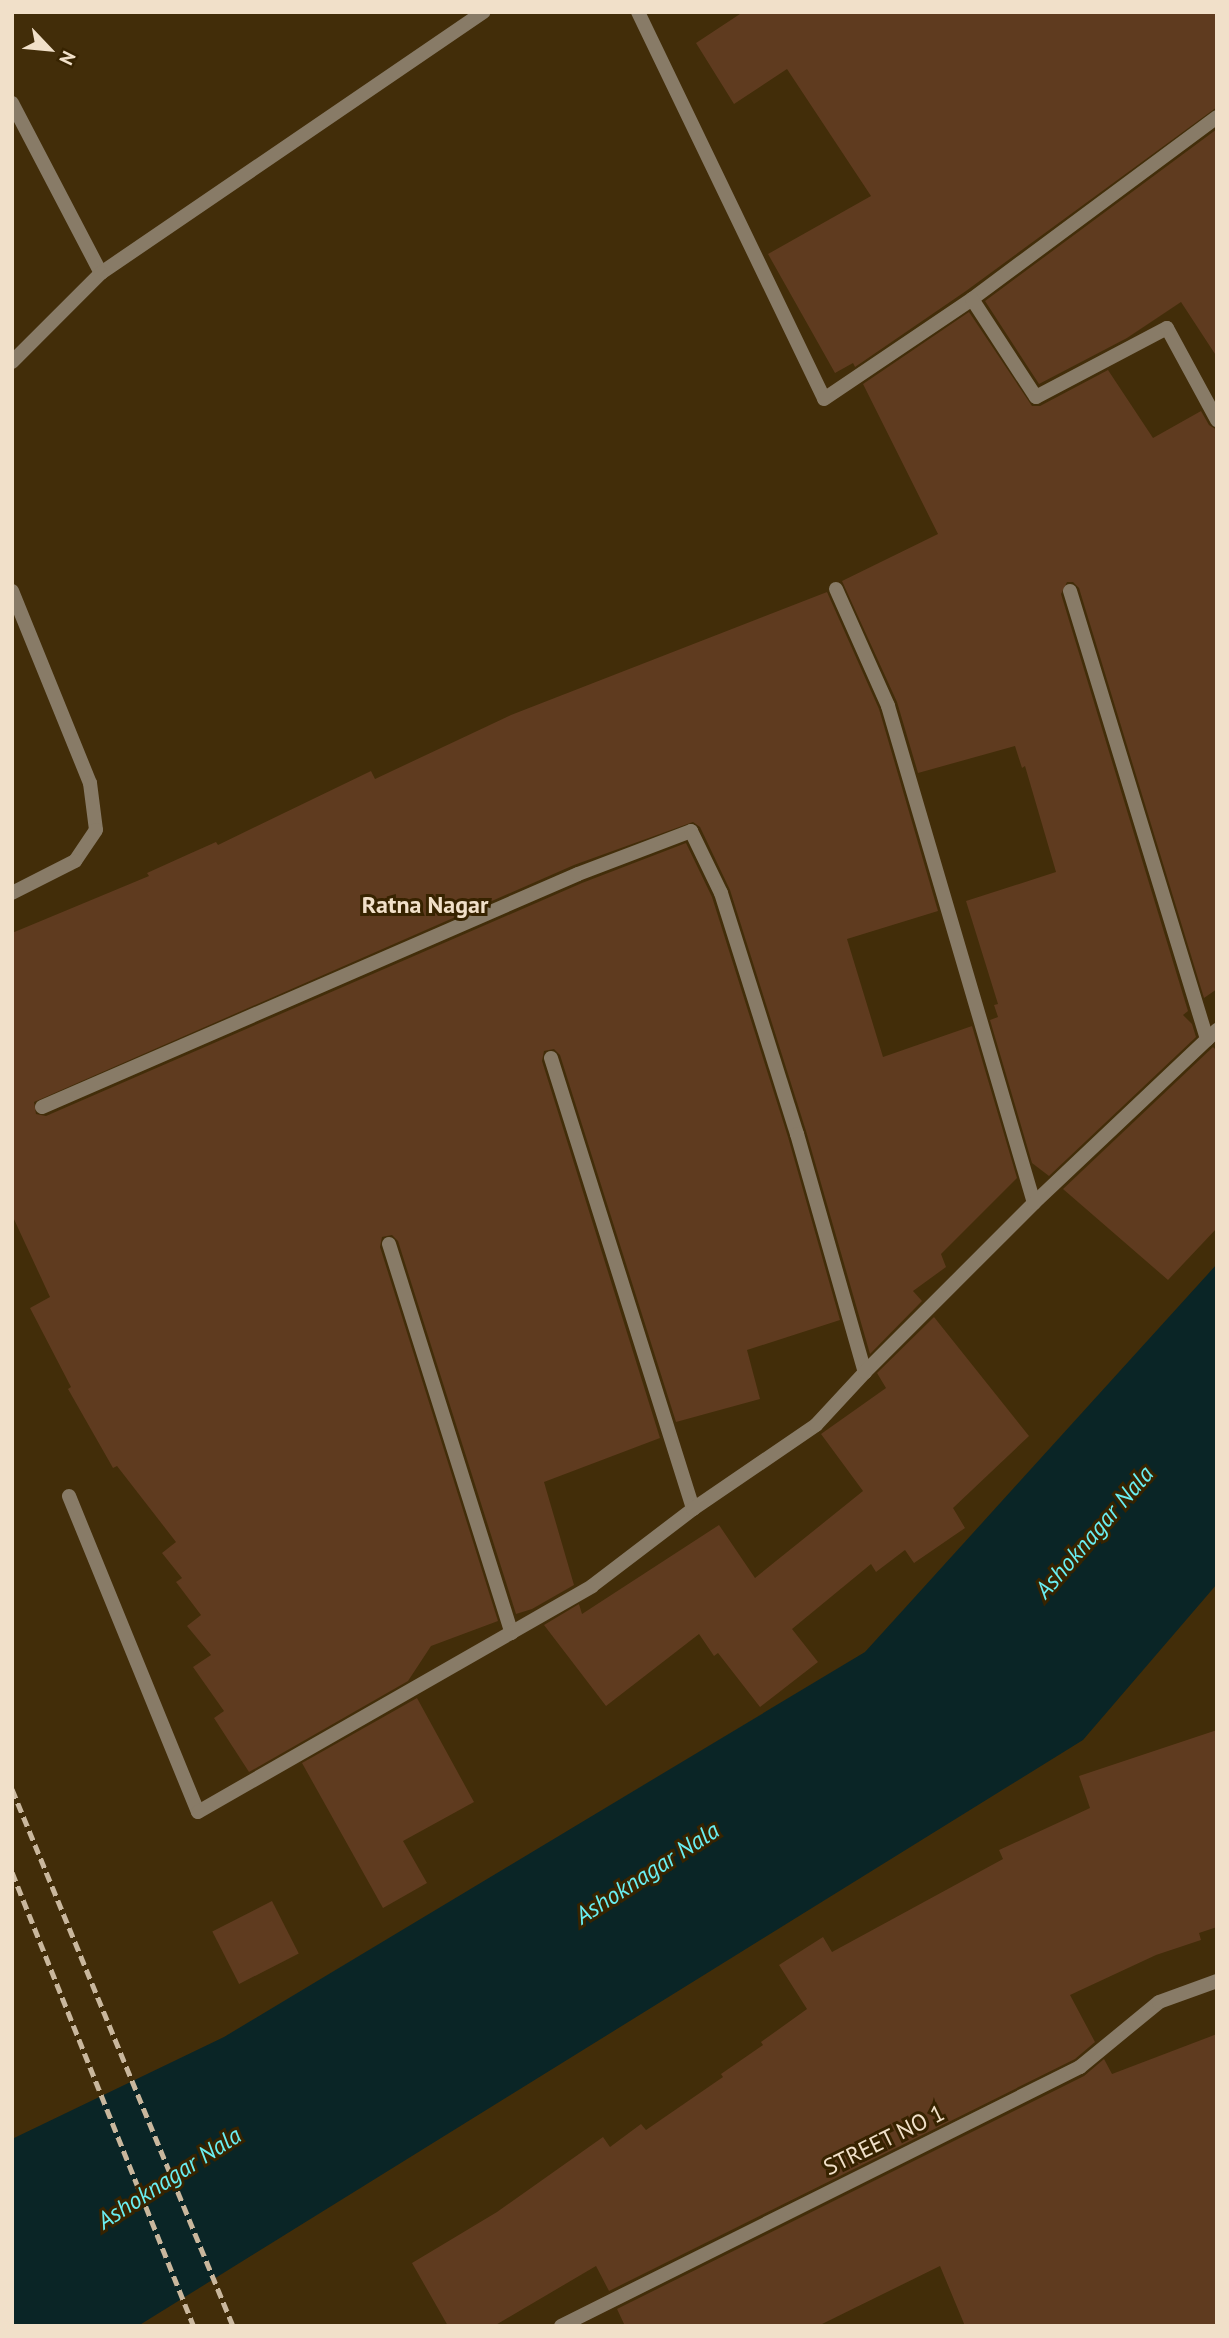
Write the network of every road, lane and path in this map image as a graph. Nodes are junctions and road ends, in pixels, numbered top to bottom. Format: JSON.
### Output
{"nodes":[{"id":1,"x":483,"y":12,"type":"edge"},
{"id":2,"x":638,"y":12,"type":"edge"},
{"id":3,"x":12,"y":103,"type":"edge"},
{"id":4,"x":1217,"y":117,"type":"edge"},
{"id":5,"x":101,"y":273,"type":"junction"},
{"id":6,"x":972,"y":299,"type":"junction"},
{"id":7,"x":12,"y":362,"type":"edge"},
{"id":8,"x":1217,"y":420,"type":"edge"},
{"id":9,"x":836,"y":589,"type":"dead end"},
{"id":10,"x":12,"y":591,"type":"edge"},
{"id":11,"x":1070,"y":591,"type":"dead end"},
{"id":12,"x":12,"y":893,"type":"edge"},
{"id":13,"x":1212,"y":1035,"type":"edge"},
{"id":14,"x":551,"y":1058,"type":"dead end"},
{"id":15,"x":42,"y":1107,"type":"dead end"},
{"id":16,"x":1034,"y":1203,"type":"junction"},
{"id":17,"x":389,"y":1244,"type":"dead end"},
{"id":18,"x":864,"y":1373,"type":"junction"},
{"id":19,"x":69,"y":1496,"type":"dead end"},
{"id":20,"x":693,"y":1509,"type":"junction"},
{"id":21,"x":512,"y":1633,"type":"junction"},
{"id":22,"x":1217,"y":1981,"type":"edge"},
{"id":23,"x":561,"y":2326,"type":"edge"}],
"edges":[{"from":1,"to":5,"type":"street"},
{"from":2,"to":6,"type":"street"},
{"from":3,"to":5,"type":"street"},
{"from":4,"to":6,"type":"street"},
{"from":5,"to":7,"type":"street"},
{"from":6,"to":8,"type":"street"},
{"from":9,"to":16,"type":"street"},
{"from":10,"to":12,"type":"street"},
{"from":11,"to":13,"type":"street"},
{"from":13,"to":16,"type":"street"},
{"from":14,"to":20,"type":"street"},
{"from":15,"to":18,"type":"street"},
{"from":16,"to":18,"type":"street"},
{"from":17,"to":21,"type":"street"},
{"from":18,"to":20,"type":"street"},
{"from":19,"to":21,"type":"street"},
{"from":20,"to":21,"type":"street"},
{"from":22,"to":23,"type":"street","name":"STREET NO 1"}]}
